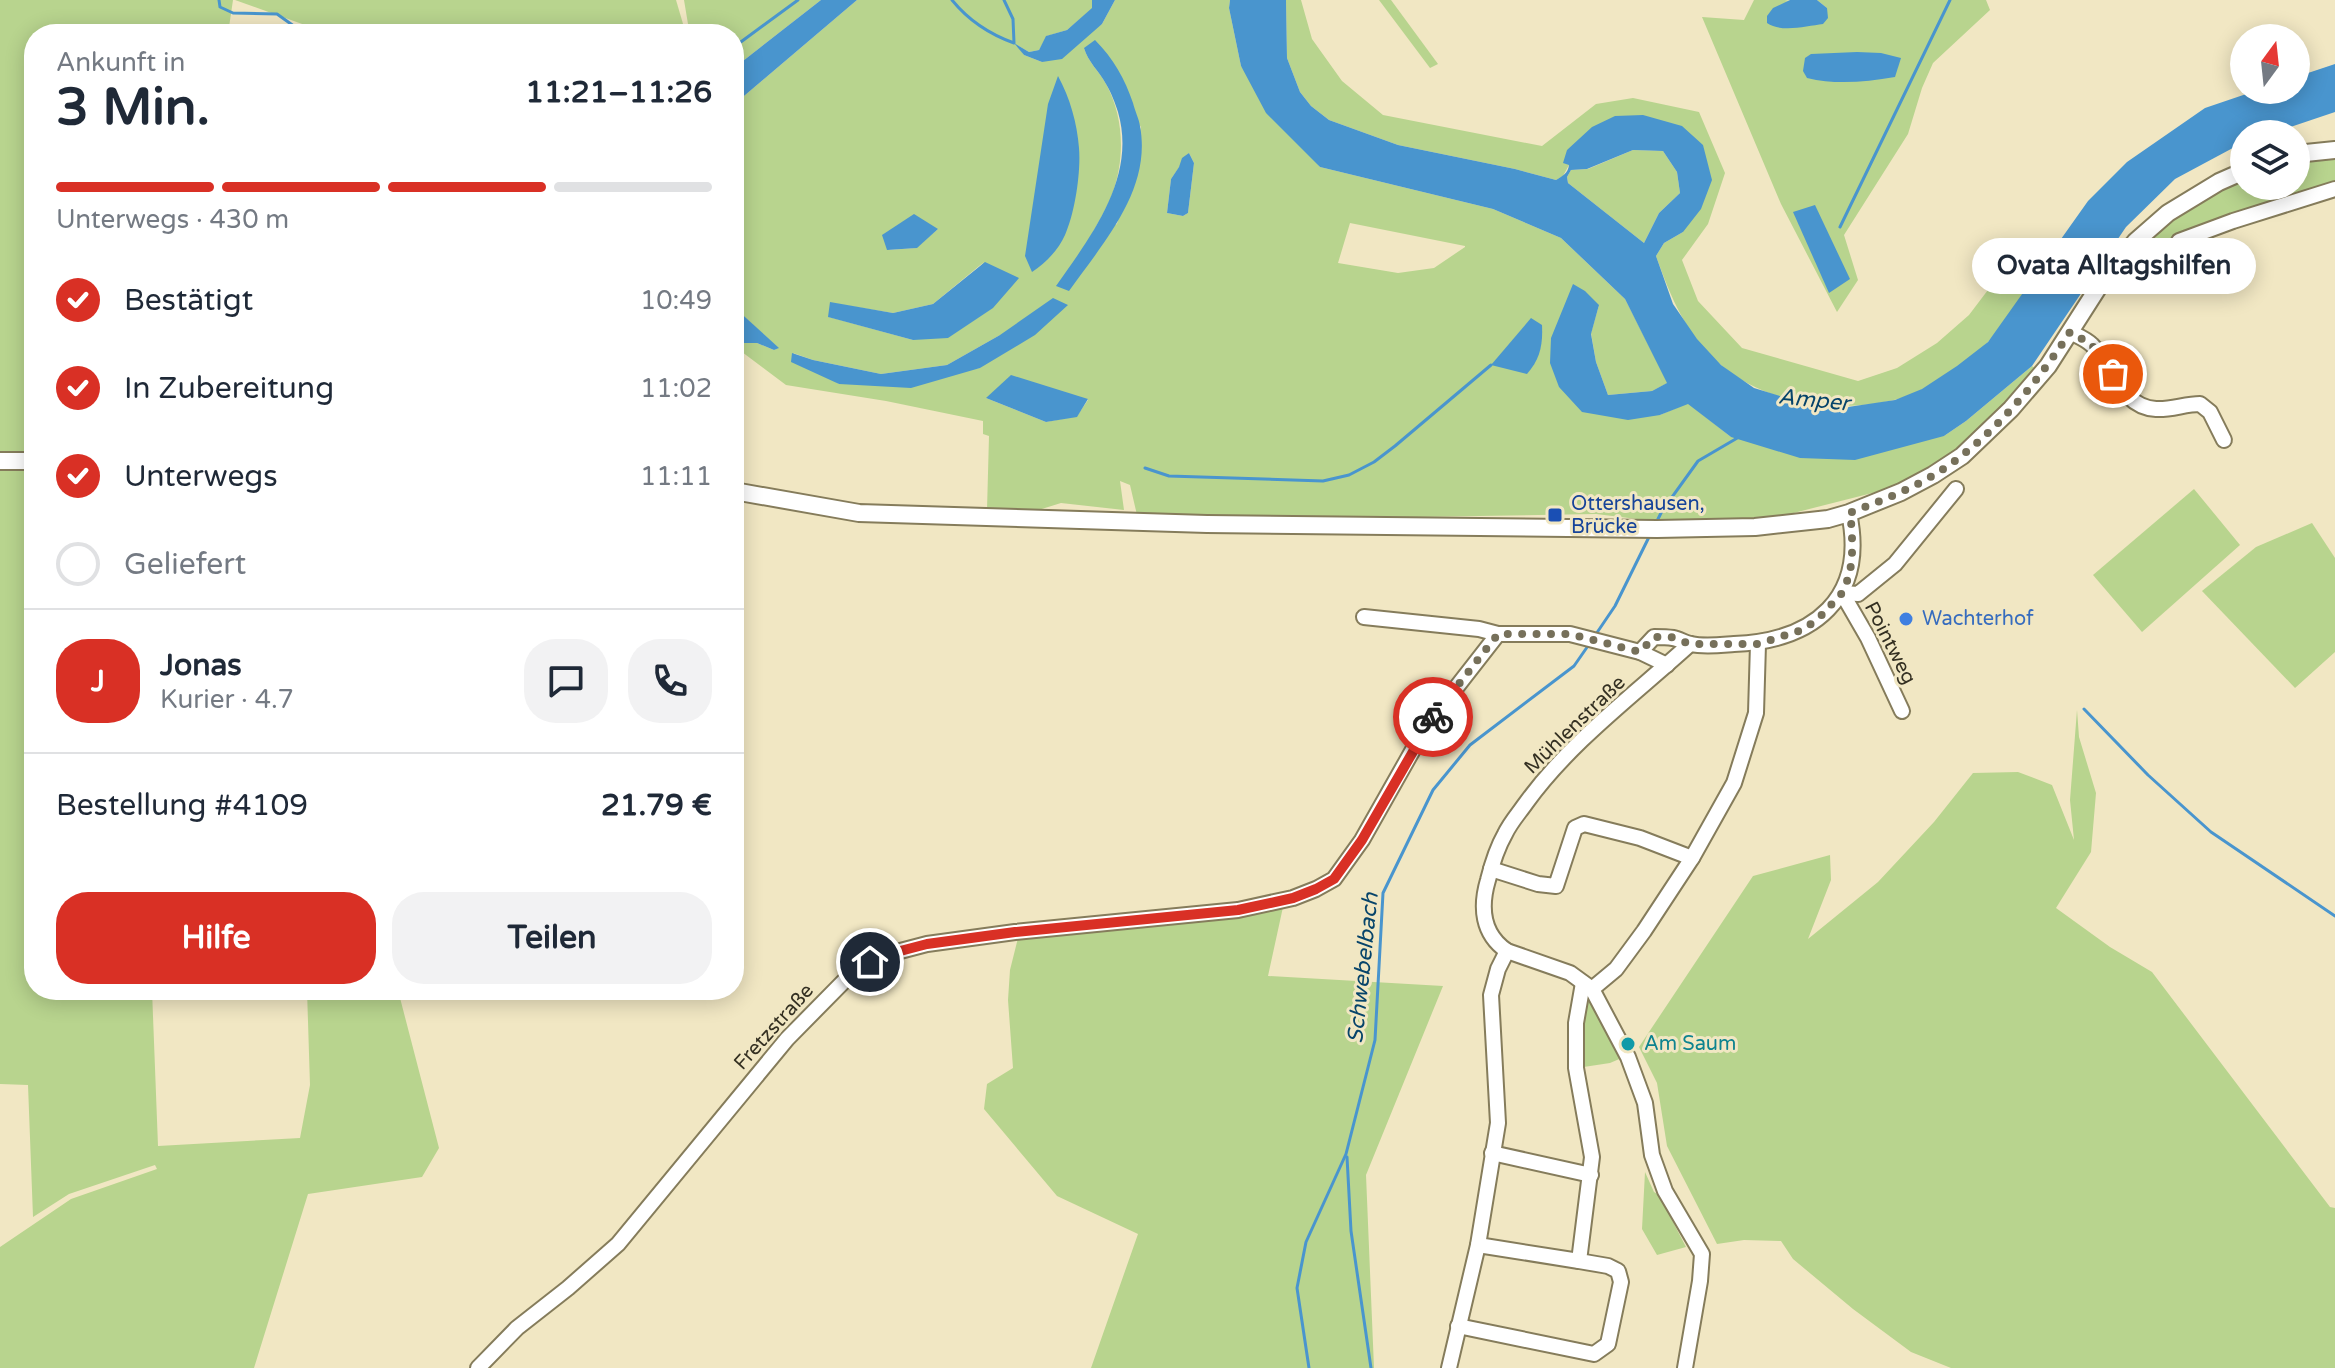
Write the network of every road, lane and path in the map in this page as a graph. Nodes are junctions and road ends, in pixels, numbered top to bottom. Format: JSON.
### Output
{"nodes":[{"id":1,"x":2335,"y":150,"type":"edge"},
{"id":2,"x":2310,"y":153,"type":"edge"},
{"id":3,"x":2230,"y":177,"type":"edge"},
{"id":4,"x":2335,"y":189,"type":"edge"},
{"id":5,"x":2179,"y":241,"type":"dead end"},
{"id":6,"x":2070,"y":332,"type":"junction"},
{"id":7,"x":2224,"y":440,"type":"dead end"},
{"id":8,"x":0,"y":461,"type":"edge"},
{"id":9,"x":24,"y":461,"type":"edge"},
{"id":10,"x":1956,"y":489,"type":"dead end"},
{"id":11,"x":744,"y":493,"type":"edge"},
{"id":12,"x":1849,"y":513,"type":"junction"},
{"id":13,"x":1842,"y":593,"type":"junction"},
{"id":14,"x":1364,"y":617,"type":"dead end"},
{"id":15,"x":1498,"y":634,"type":"junction"},
{"id":16,"x":1690,"y":644,"type":"junction"},
{"id":17,"x":1758,"y":644,"type":"junction"},
{"id":18,"x":1640,"y":652,"type":"junction"},
{"id":19,"x":1667,"y":665,"type":"junction"},
{"id":20,"x":1902,"y":711,"type":"dead end"},
{"id":21,"x":1692,"y":858,"type":"junction"},
{"id":22,"x":1491,"y":869,"type":"junction"},
{"id":23,"x":1507,"y":951,"type":"junction"},
{"id":24,"x":1588,"y":986,"type":"junction"},
{"id":25,"x":1492,"y":1153,"type":"junction"},
{"id":26,"x":1591,"y":1175,"type":"junction"},
{"id":27,"x":1478,"y":1245,"type":"junction"},
{"id":28,"x":1579,"y":1261,"type":"junction"},
{"id":29,"x":1458,"y":1326,"type":"junction"},
{"id":30,"x":478,"y":1368,"type":"edge"},
{"id":31,"x":1449,"y":1368,"type":"edge"},
{"id":32,"x":1685,"y":1368,"type":"edge"}],
"edges":[{"from":1,"to":2,"type":"main road"},
{"from":3,"to":6,"type":"main road"},
{"from":4,"to":5,"type":"street"},
{"from":6,"to":7,"type":"street"},
{"from":6,"to":12,"type":"main road"},
{"from":8,"to":9,"type":"main road"},
{"from":10,"to":13,"type":"street"},
{"from":11,"to":12,"type":"main road"},
{"from":12,"to":13,"type":"street"},
{"from":13,"to":17,"type":"street"},
{"from":13,"to":20,"type":"street","name":"Pointweg"},
{"from":14,"to":15,"type":"street"},
{"from":15,"to":18,"type":"street"},
{"from":15,"to":30,"type":"street","name":"Fretzstraße"},
{"from":16,"to":17,"type":"street"},
{"from":16,"to":18,"type":"street"},
{"from":16,"to":19,"type":"street","name":"Mühlenstraße"},
{"from":17,"to":21,"type":"street"},
{"from":18,"to":19,"type":"street"},
{"from":19,"to":22,"type":"street","name":"Mühlenstraße"},
{"from":21,"to":22,"type":"street"},
{"from":21,"to":24,"type":"street"},
{"from":22,"to":23,"type":"street","name":"Mühlenstraße"},
{"from":23,"to":24,"type":"street"},
{"from":23,"to":25,"type":"street"},
{"from":24,"to":26,"type":"street"},
{"from":24,"to":32,"type":"street"},
{"from":25,"to":26,"type":"street"},
{"from":25,"to":27,"type":"street"},
{"from":26,"to":28,"type":"street"},
{"from":27,"to":28,"type":"street"},
{"from":27,"to":29,"type":"street"},
{"from":28,"to":29,"type":"street"},
{"from":29,"to":31,"type":"street"}]}
